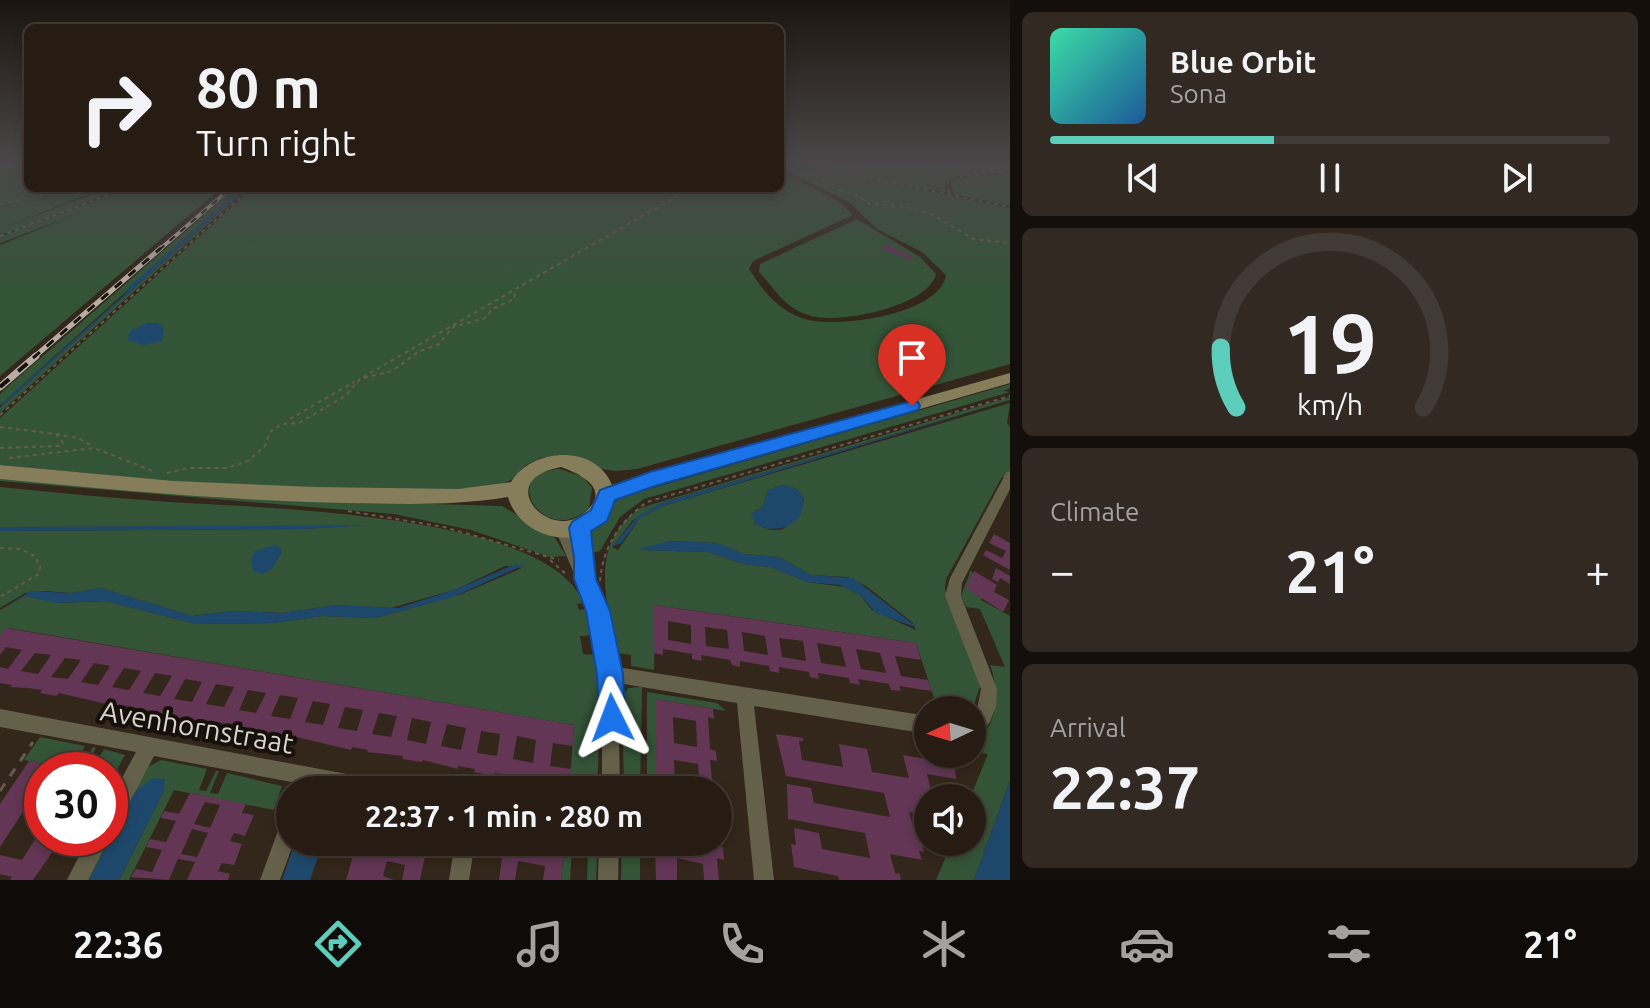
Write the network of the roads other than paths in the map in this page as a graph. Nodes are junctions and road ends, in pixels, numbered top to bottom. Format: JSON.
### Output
{"nodes":[{"id":1,"x":1010,"y":378,"type":"edge"},
{"id":2,"x":0,"y":472,"type":"edge"},
{"id":3,"x":1010,"y":476,"type":"edge"},
{"id":4,"x":604,"y":489,"type":"junction"},
{"id":5,"x":518,"y":495,"type":"junction"},
{"id":6,"x":570,"y":528,"type":"junction"},
{"id":7,"x":610,"y":674,"type":"junction"},
{"id":8,"x":745,"y":697,"type":"junction"},
{"id":9,"x":986,"y":710,"type":"edge"},
{"id":10,"x":0,"y":718,"type":"edge"},
{"id":11,"x":914,"y":723,"type":"edge"},
{"id":12,"x":149,"y":747,"type":"junction"},
{"id":13,"x":276,"y":776,"type":"edge"},
{"id":14,"x":611,"y":776,"type":"edge"},
{"id":15,"x":128,"y":786,"type":"edge"},
{"id":16,"x":90,"y":856,"type":"edge"},
{"id":17,"x":279,"y":856,"type":"edge"},
{"id":18,"x":463,"y":856,"type":"edge"},
{"id":19,"x":609,"y":856,"type":"edge"},
{"id":20,"x":77,"y":880,"type":"edge"},
{"id":21,"x":270,"y":880,"type":"edge"},
{"id":22,"x":459,"y":880,"type":"edge"},
{"id":23,"x":608,"y":880,"type":"edge"},
{"id":24,"x":764,"y":880,"type":"edge"}],
"edges":[{"from":1,"to":4,"type":"main road"},
{"from":2,"to":5,"type":"main road"},
{"from":3,"to":9,"type":"street"},
{"from":4,"to":5,"type":"main road"},
{"from":4,"to":6,"type":"main road"},
{"from":5,"to":6,"type":"main road"},
{"from":6,"to":7,"type":"street"},
{"from":7,"to":8,"type":"street"},
{"from":7,"to":14,"type":"street"},
{"from":8,"to":11,"type":"street"},
{"from":8,"to":24,"type":"street"},
{"from":10,"to":12,"type":"street","name":"Avenhornstraat"},
{"from":12,"to":13,"type":"street","name":"Avenhornstraat"},
{"from":12,"to":15,"type":"street"},
{"from":16,"to":20,"type":"street"},
{"from":17,"to":21,"type":"street"},
{"from":18,"to":22,"type":"street"},
{"from":19,"to":23,"type":"street"}]}
